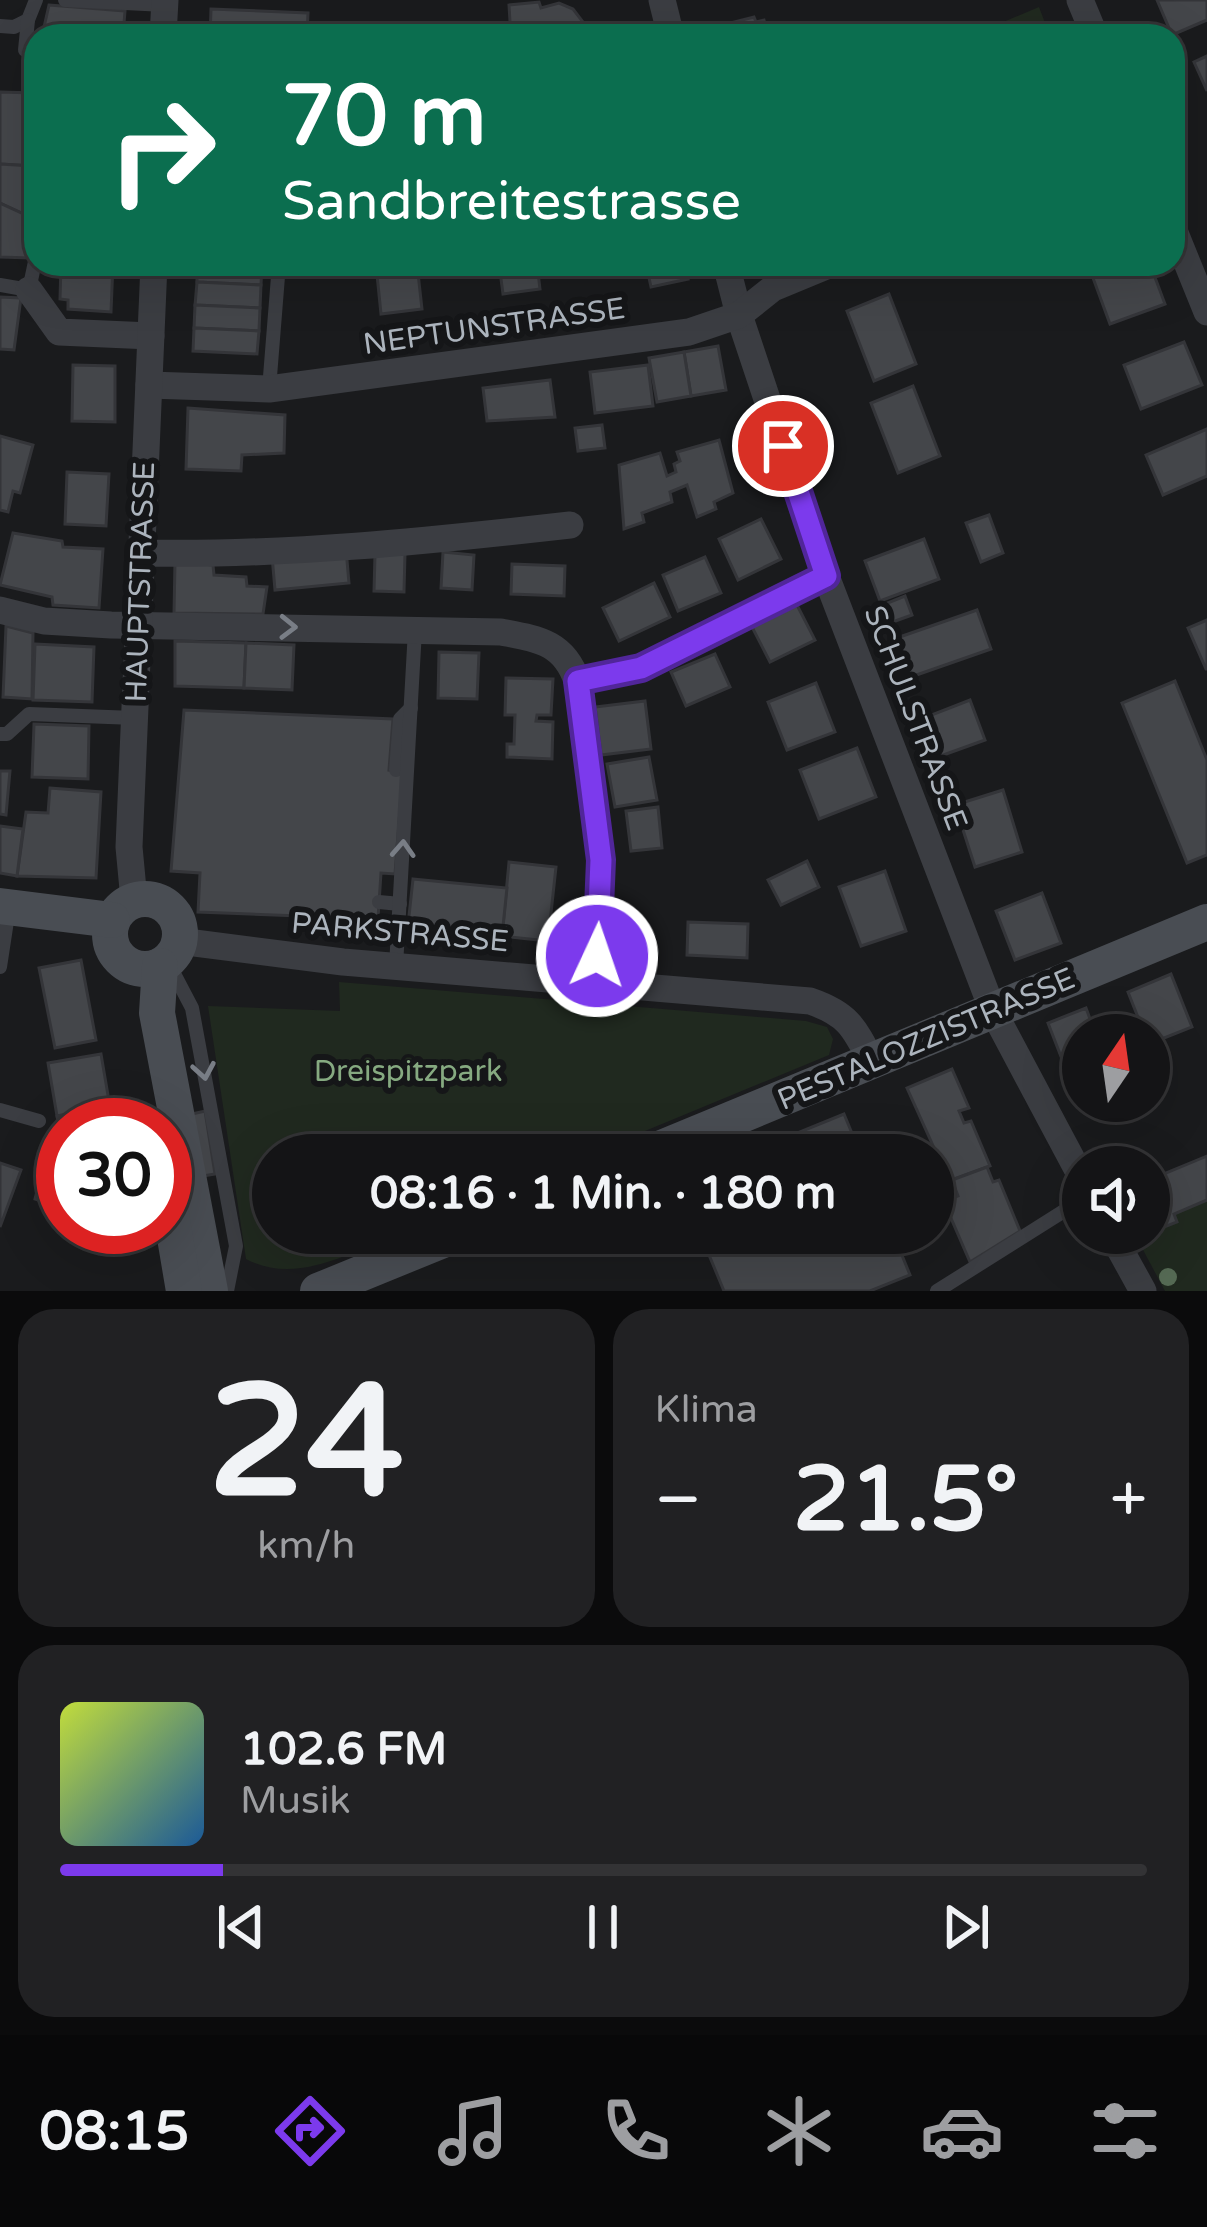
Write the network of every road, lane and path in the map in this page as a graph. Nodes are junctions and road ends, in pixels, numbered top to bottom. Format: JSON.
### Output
{"nodes":[{"id":1,"x":36,"y":0,"type":"edge"},
{"id":2,"x":65,"y":0,"type":"edge"},
{"id":3,"x":165,"y":3,"type":"edge"},
{"id":4,"x":28,"y":20,"type":"junction"},
{"id":5,"x":28,"y":24,"type":"edge"},
{"id":6,"x":0,"y":26,"type":"edge"},
{"id":7,"x":1185,"y":258,"type":"edge"},
{"id":8,"x":32,"y":276,"type":"edge"},
{"id":9,"x":154,"y":276,"type":"edge"},
{"id":10,"x":278,"y":276,"type":"edge"},
{"id":11,"x":729,"y":276,"type":"edge"},
{"id":12,"x":802,"y":276,"type":"edge"},
{"id":13,"x":0,"y":285,"type":"edge"},
{"id":14,"x":29,"y":290,"type":"junction"},
{"id":15,"x":1207,"y":312,"type":"edge"},
{"id":16,"x":739,"y":315,"type":"junction"},
{"id":17,"x":151,"y":336,"type":"junction"},
{"id":18,"x":149,"y":386,"type":"junction"},
{"id":19,"x":269,"y":389,"type":"junction"},
{"id":20,"x":570,"y":526,"type":"dead end"},
{"id":21,"x":141,"y":553,"type":"junction"},
{"id":22,"x":826,"y":576,"type":"junction"},
{"id":23,"x":0,"y":610,"type":"edge"},
{"id":24,"x":139,"y":624,"type":"junction"},
{"id":25,"x":415,"y":630,"type":"junction"},
{"id":26,"x":578,"y":681,"type":"junction"},
{"id":27,"x":411,"y":708,"type":"junction"},
{"id":28,"x":135,"y":718,"type":"junction"},
{"id":29,"x":0,"y":734,"type":"edge"},
{"id":30,"x":396,"y":770,"type":"dead end"},
{"id":31,"x":380,"y":902,"type":"dead end"},
{"id":32,"x":400,"y":904,"type":"junction"},
{"id":33,"x":4,"y":907,"type":"edge"},
{"id":34,"x":123,"y":910,"type":"junction"},
{"id":35,"x":1207,"y":922,"type":"edge"},
{"id":36,"x":158,"y":958,"type":"junction"},
{"id":37,"x":396,"y":966,"type":"junction"},
{"id":38,"x":0,"y":967,"type":"edge"},
{"id":39,"x":596,"y":982,"type":"junction"},
{"id":40,"x":993,"y":1011,"type":"junction"},
{"id":41,"x":872,"y":1062,"type":"junction"},
{"id":42,"x":155,"y":1098,"type":"edge"},
{"id":43,"x":0,"y":1110,"type":"edge"},
{"id":44,"x":36,"y":1120,"type":"edge"},
{"id":45,"x":696,"y":1134,"type":"edge"},
{"id":46,"x":1065,"y":1146,"type":"edge"},
{"id":47,"x":1062,"y":1212,"type":"edge"},
{"id":48,"x":178,"y":1254,"type":"edge"},
{"id":49,"x":408,"y":1254,"type":"edge"},
{"id":50,"x":1123,"y":1254,"type":"edge"},
{"id":51,"x":184,"y":1291,"type":"edge"},
{"id":52,"x":210,"y":1291,"type":"edge"},
{"id":53,"x":227,"y":1291,"type":"edge"},
{"id":54,"x":317,"y":1291,"type":"edge"},
{"id":55,"x":937,"y":1291,"type":"edge"},
{"id":56,"x":1143,"y":1291,"type":"edge"}],
"edges":[{"from":1,"to":4,"type":"lane"},
{"from":2,"to":3,"type":"lane"},
{"from":4,"to":5,"type":"lane"},
{"from":4,"to":6,"type":"lane"},
{"from":7,"to":15,"type":"street"},
{"from":8,"to":14,"type":"lane"},
{"from":9,"to":17,"type":"street","name":"HAUPTSTRASSE"},
{"from":10,"to":19,"type":"lane"},
{"from":11,"to":16,"type":"street","name":"SCHULSTRASSE"},
{"from":12,"to":16,"type":"street","name":"NEPTUNSTRASSE"},
{"from":13,"to":14,"type":"lane"},
{"from":14,"to":17,"type":"street"},
{"from":16,"to":19,"type":"street","name":"NEPTUNSTRASSE"},
{"from":16,"to":22,"type":"street","name":"SCHULSTRASSE"},
{"from":17,"to":18,"type":"street","name":"HAUPTSTRASSE"},
{"from":18,"to":19,"type":"street","name":"NEPTUNSTRASSE"},
{"from":18,"to":21,"type":"street","name":"HAUPTSTRASSE"},
{"from":20,"to":21,"type":"street"},
{"from":21,"to":24,"type":"street","name":"HAUPTSTRASSE"},
{"from":22,"to":26,"type":"street"},
{"from":22,"to":40,"type":"street","name":"SCHULSTRASSE"},
{"from":23,"to":24,"type":"street"},
{"from":24,"to":25,"type":"street","one_way":true},
{"from":24,"to":28,"type":"street","name":"HAUPTSTRASSE"},
{"from":25,"to":26,"type":"street"},
{"from":25,"to":27,"type":"lane"},
{"from":26,"to":39,"type":"street"},
{"from":27,"to":30,"type":"lane"},
{"from":32,"to":27,"type":"lane","one_way":true},
{"from":28,"to":29,"type":"lane"},
{"from":28,"to":34,"type":"street","name":"HAUPTSTRASSE"},
{"from":31,"to":32,"type":"lane"},
{"from":32,"to":37,"type":"lane"},
{"from":33,"to":34,"type":"street"},
{"from":33,"to":38,"type":"lane"},
{"from":34,"to":36,"type":"street"},
{"from":34,"to":36,"type":"street"},
{"from":35,"to":40,"type":"street","name":"PESTALOZZISTRASSE"},
{"from":36,"to":37,"type":"street","name":"PARKSTRASSE"},
{"from":36,"to":42,"type":"street"},
{"from":36,"to":52,"type":"street"},
{"from":36,"to":53,"type":"lane","one_way":true},
{"from":37,"to":39,"type":"street","name":"PARKSTRASSE"},
{"from":39,"to":41,"type":"street","name":"PARKSTRASSE"},
{"from":40,"to":41,"type":"street","name":"PESTALOZZISTRASSE"},
{"from":40,"to":46,"type":"street","name":"SCHULSTRASSE"},
{"from":41,"to":45,"type":"street","name":"PESTALOZZISTRASSE"},
{"from":43,"to":44,"type":"lane"},
{"from":47,"to":55,"type":"lane"},
{"from":48,"to":51,"type":"street"},
{"from":49,"to":54,"type":"street"},
{"from":50,"to":56,"type":"street"}]}
